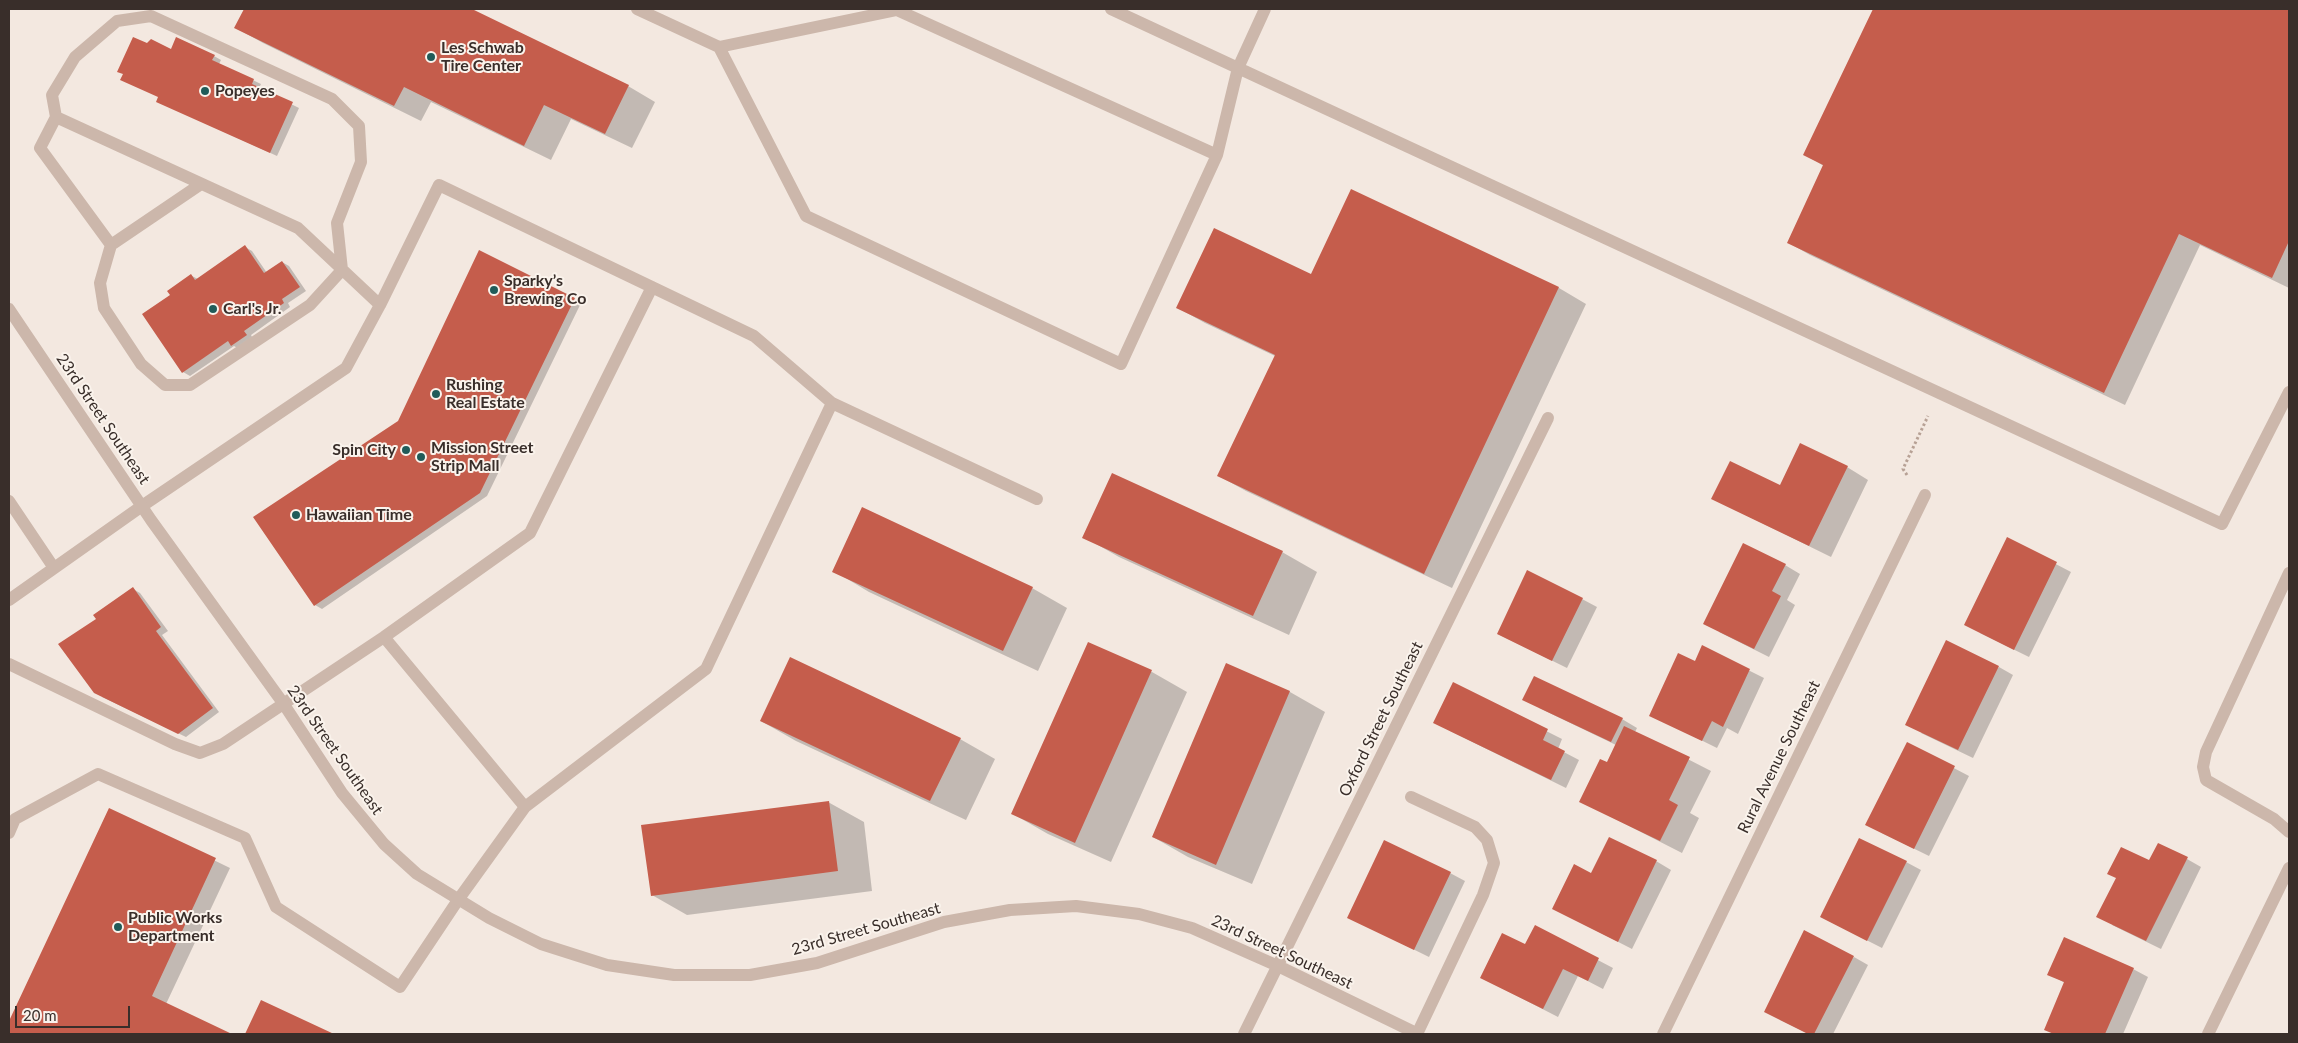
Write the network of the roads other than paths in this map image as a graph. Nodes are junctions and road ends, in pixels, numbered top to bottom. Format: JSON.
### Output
{"nodes":[{"id":1,"x":637,"y":9,"type":"edge"},
{"id":2,"x":1111,"y":9,"type":"edge"},
{"id":3,"x":1264,"y":9,"type":"edge"},
{"id":4,"x":719,"y":47,"type":"junction"},
{"id":5,"x":1238,"y":68,"type":"junction"},
{"id":6,"x":56,"y":117,"type":"junction"},
{"id":7,"x":1217,"y":155,"type":"junction"},
{"id":8,"x":201,"y":184,"type":"junction"},
{"id":9,"x":111,"y":245,"type":"junction"},
{"id":10,"x":342,"y":270,"type":"junction"},
{"id":11,"x":652,"y":287,"type":"junction"},
{"id":12,"x":380,"y":305,"type":"junction"},
{"id":13,"x":9,"y":309,"type":"edge"},
{"id":14,"x":2289,"y":392,"type":"edge"},
{"id":15,"x":832,"y":403,"type":"junction"},
{"id":16,"x":1548,"y":418,"type":"dead end"},
{"id":17,"x":1925,"y":495,"type":"road end"},
{"id":18,"x":1037,"y":498,"type":"dead end"},
{"id":19,"x":9,"y":502,"type":"edge"},
{"id":20,"x":142,"y":506,"type":"junction"},
{"id":21,"x":54,"y":568,"type":"junction"},
{"id":22,"x":2289,"y":573,"type":"edge"},
{"id":23,"x":9,"y":600,"type":"edge"},
{"id":24,"x":384,"y":637,"type":"junction"},
{"id":25,"x":9,"y":664,"type":"edge"},
{"id":26,"x":283,"y":703,"type":"junction"},
{"id":27,"x":1411,"y":796,"type":"dead end"},
{"id":28,"x":525,"y":807,"type":"junction"},
{"id":29,"x":2289,"y":832,"type":"edge"},
{"id":30,"x":9,"y":833,"type":"edge"},
{"id":31,"x":2289,"y":868,"type":"edge"},
{"id":32,"x":458,"y":900,"type":"junction"},
{"id":33,"x":1278,"y":966,"type":"junction"},
{"id":34,"x":1244,"y":1034,"type":"edge"},
{"id":35,"x":1418,"y":1034,"type":"edge"},
{"id":36,"x":1663,"y":1034,"type":"edge"},
{"id":37,"x":2208,"y":1034,"type":"edge"}],
"edges":[{"from":1,"to":4,"type":"street"},
{"from":2,"to":5,"type":"street"},
{"from":3,"to":5,"type":"street"},
{"from":4,"to":7,"type":"street"},
{"from":4,"to":7,"type":"street"},
{"from":5,"to":7,"type":"street"},
{"from":5,"to":14,"type":"street"},
{"from":6,"to":8,"type":"street"},
{"from":6,"to":9,"type":"street"},
{"from":6,"to":10,"type":"street"},
{"from":8,"to":9,"type":"street"},
{"from":8,"to":10,"type":"street"},
{"from":9,"to":10,"type":"street"},
{"from":10,"to":12,"type":"street"},
{"from":11,"to":12,"type":"street"},
{"from":11,"to":15,"type":"street"},
{"from":11,"to":24,"type":"street"},
{"from":12,"to":20,"type":"street"},
{"from":13,"to":20,"type":"street","name":"23rd Street Southeast"},
{"from":15,"to":18,"type":"street"},
{"from":15,"to":28,"type":"street"},
{"from":16,"to":33,"type":"street","name":"Oxford Street Southeast"},
{"from":17,"to":36,"type":"street","name":"Rural Avenue Southeast"},
{"from":19,"to":21,"type":"street"},
{"from":20,"to":21,"type":"street"},
{"from":20,"to":26,"type":"street","name":"23rd Street Southeast"},
{"from":21,"to":23,"type":"street"},
{"from":22,"to":29,"type":"street"},
{"from":24,"to":26,"type":"street"},
{"from":24,"to":28,"type":"street"},
{"from":25,"to":26,"type":"street"},
{"from":26,"to":32,"type":"street","name":"23rd Street Southeast"},
{"from":27,"to":35,"type":"street"},
{"from":28,"to":32,"type":"street"},
{"from":30,"to":32,"type":"street"},
{"from":31,"to":37,"type":"street"},
{"from":32,"to":33,"type":"street","name":"23rd Street Southeast"},
{"from":33,"to":34,"type":"street","name":"Oxford Street Southeast"},
{"from":33,"to":35,"type":"street","name":"23rd Street Southeast"}]}
